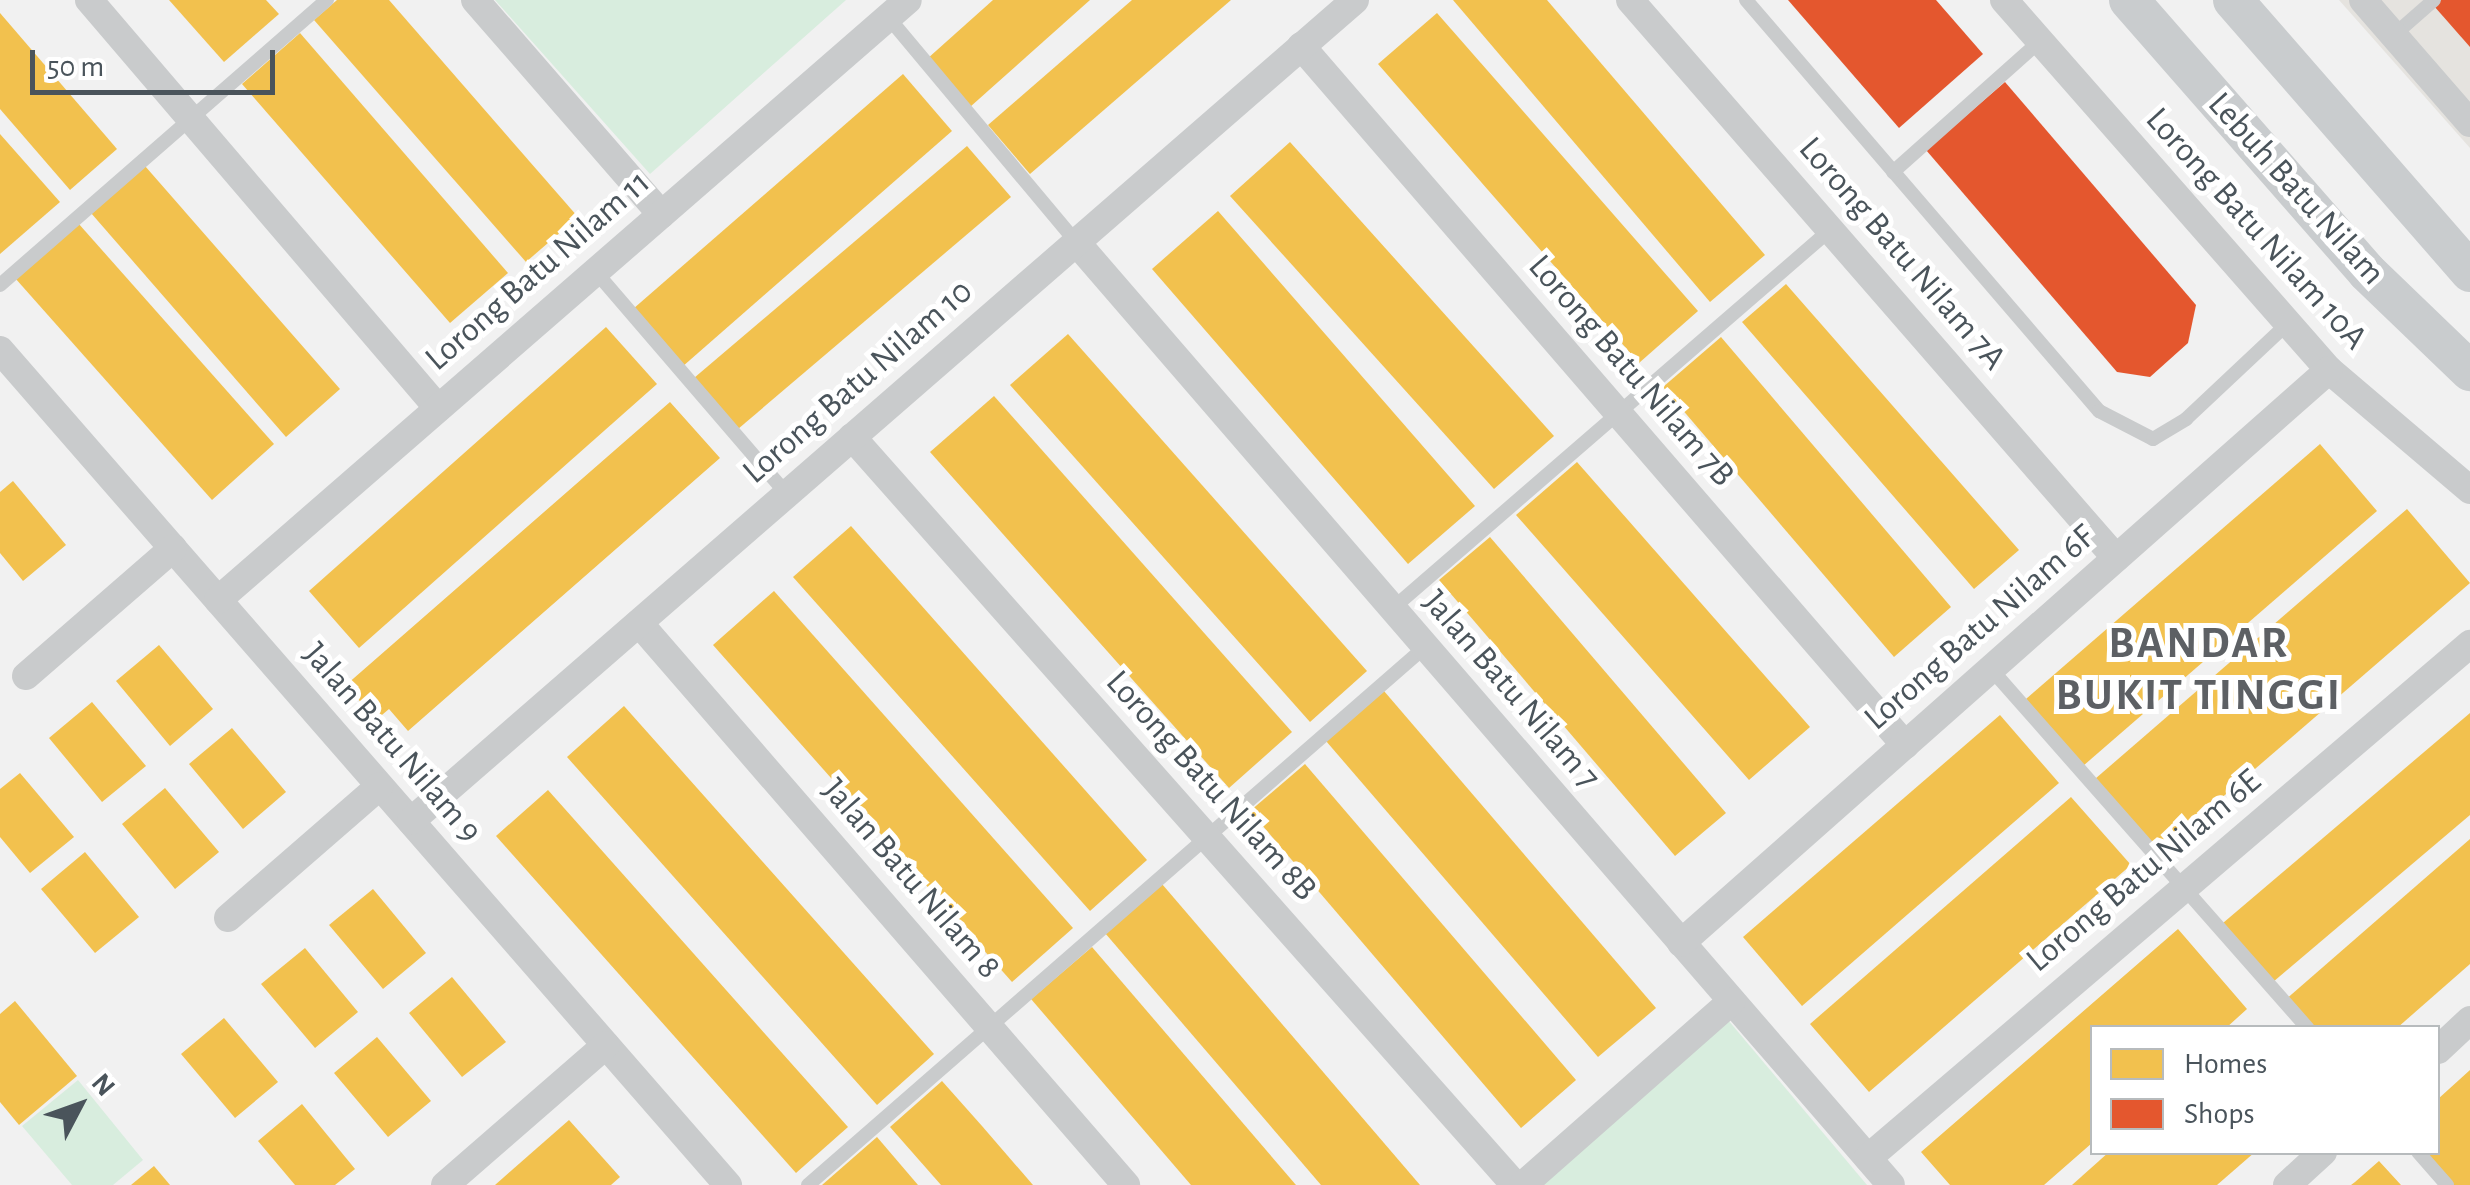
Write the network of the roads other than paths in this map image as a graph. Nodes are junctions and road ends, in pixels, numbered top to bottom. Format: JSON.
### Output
{"nodes":[{"id":1,"x":89,"y":0,"type":"edge"},
{"id":2,"x":327,"y":0,"type":"edge"},
{"id":3,"x":475,"y":0,"type":"edge"},
{"id":4,"x":1355,"y":0,"type":"edge"},
{"id":5,"x":1630,"y":0,"type":"edge"},
{"id":6,"x":1746,"y":0,"type":"edge"},
{"id":7,"x":2004,"y":0,"type":"edge"},
{"id":8,"x":2129,"y":0,"type":"edge"},
{"id":9,"x":2232,"y":0,"type":"edge"},
{"id":10,"x":2362,"y":0,"type":"edge"},
{"id":11,"x":2434,"y":0,"type":"edge"},
{"id":12,"x":898,"y":9,"type":"edge"},
{"id":13,"x":2394,"y":35,"type":"junction"},
{"id":14,"x":2040,"y":41,"type":"junction"},
{"id":15,"x":1302,"y":46,"type":"junction"},
{"id":16,"x":190,"y":120,"type":"junction"},
{"id":17,"x":2470,"y":123,"type":"edge"},
{"id":18,"x":1893,"y":172,"type":"junction"},
{"id":19,"x":661,"y":214,"type":"junction"},
{"id":20,"x":1830,"y":230,"type":"junction"},
{"id":21,"x":1076,"y":242,"type":"junction"},
{"id":22,"x":595,"y":272,"type":"junction"},
{"id":23,"x":2470,"y":272,"type":"edge"},
{"id":24,"x":0,"y":285,"type":"edge"},
{"id":25,"x":2286,"y":324,"type":"junction"},
{"id":26,"x":0,"y":350,"type":"edge"},
{"id":27,"x":2329,"y":370,"type":"junction"},
{"id":28,"x":2470,"y":371,"type":"edge"},
{"id":29,"x":438,"y":408,"type":"junction"},
{"id":30,"x":1618,"y":413,"type":"junction"},
{"id":31,"x":852,"y":437,"type":"junction"},
{"id":32,"x":2470,"y":490,"type":"edge"},
{"id":33,"x":787,"y":494,"type":"junction"},
{"id":34,"x":173,"y":548,"type":"junction"},
{"id":35,"x":2116,"y":558,"type":"junction"},
{"id":36,"x":218,"y":600,"type":"junction"},
{"id":37,"x":1392,"y":609,"type":"junction"},
{"id":38,"x":639,"y":623,"type":"junction"},
{"id":39,"x":2470,"y":644,"type":"edge"},
{"id":40,"x":1425,"y":647,"type":"junction"},
{"id":41,"x":1991,"y":669,"type":"junction"},
{"id":42,"x":26,"y":676,"type":"dead end"},
{"id":43,"x":1904,"y":745,"type":"junction"},
{"id":44,"x":380,"y":786,"type":"junction"},
{"id":45,"x":411,"y":821,"type":"junction"},
{"id":46,"x":1206,"y":837,"type":"junction"},
{"id":47,"x":2183,"y":886,"type":"junction"},
{"id":48,"x":228,"y":918,"type":"dead end"},
{"id":49,"x":1681,"y":943,"type":"junction"},
{"id":50,"x":1732,"y":1001,"type":"junction"},
{"id":51,"x":2470,"y":1020,"type":"edge"},
{"id":52,"x":2305,"y":1025,"type":"edge"},
{"id":53,"x":989,"y":1027,"type":"junction"},
{"id":54,"x":606,"y":1045,"type":"junction"},
{"id":55,"x":2440,"y":1048,"type":"edge"},
{"id":56,"x":2320,"y":1155,"type":"edge"},
{"id":57,"x":2421,"y":1155,"type":"edge"},
{"id":58,"x":1868,"y":1158,"type":"junction"},
{"id":59,"x":445,"y":1185,"type":"edge"},
{"id":60,"x":728,"y":1185,"type":"edge"},
{"id":61,"x":808,"y":1185,"type":"edge"},
{"id":62,"x":1126,"y":1185,"type":"edge"},
{"id":63,"x":1515,"y":1185,"type":"edge"},
{"id":64,"x":1523,"y":1185,"type":"edge"},
{"id":65,"x":1891,"y":1185,"type":"edge"},
{"id":66,"x":2287,"y":1185,"type":"edge"},
{"id":67,"x":2447,"y":1185,"type":"edge"}],
"edges":[{"from":1,"to":16,"type":"street"},
{"from":2,"to":16,"type":"lane"},
{"from":3,"to":19,"type":"street"},
{"from":4,"to":15,"type":"street","name":"Lorong Batu Nilam 10"},
{"from":5,"to":20,"type":"street","name":"Lorong Batu Nilam 7A"},
{"from":6,"to":18,"type":"lane"},
{"from":7,"to":14,"type":"street","name":"Lorong Batu Nilam 10A"},
{"from":8,"to":28,"type":"main road","name":"Lebuh Batu Nilam"},
{"from":9,"to":23,"type":"main road"},
{"from":10,"to":13,"type":"street"},
{"from":11,"to":13,"type":"lane"},
{"from":12,"to":19,"type":"street","name":"Lorong Batu Nilam 11"},
{"from":12,"to":21,"type":"lane"},
{"from":13,"to":17,"type":"street"},
{"from":14,"to":18,"type":"lane"},
{"from":14,"to":25,"type":"street","name":"Lorong Batu Nilam 10A"},
{"from":15,"to":21,"type":"street","name":"Lorong Batu Nilam 10"},
{"from":15,"to":30,"type":"street","name":"Lorong Batu Nilam 7B"},
{"from":16,"to":24,"type":"lane"},
{"from":16,"to":29,"type":"street"},
{"from":18,"to":25,"type":"lane"},
{"from":19,"to":22,"type":"street","name":"Lorong Batu Nilam 11"},
{"from":20,"to":30,"type":"lane"},
{"from":20,"to":35,"type":"street","name":"Lorong Batu Nilam 7A"},
{"from":21,"to":31,"type":"street","name":"Lorong Batu Nilam 10"},
{"from":21,"to":37,"type":"street","name":"Jalan Batu Nilam 7"},
{"from":22,"to":29,"type":"street","name":"Lorong Batu Nilam 11"},
{"from":22,"to":33,"type":"lane"},
{"from":25,"to":27,"type":"street","name":"Lorong Batu Nilam 10A"},
{"from":26,"to":34,"type":"street","name":"Jalan Batu Nilam 9"},
{"from":27,"to":32,"type":"street","name":"Lorong Batu Nilam 10A"},
{"from":27,"to":35,"type":"street","name":"Lorong Batu Nilam 6F"},
{"from":29,"to":36,"type":"street","name":"Lorong Batu Nilam 11"},
{"from":30,"to":37,"type":"lane"},
{"from":30,"to":43,"type":"street","name":"Lorong Batu Nilam 7B"},
{"from":31,"to":33,"type":"street","name":"Lorong Batu Nilam 10"},
{"from":31,"to":46,"type":"street","name":"Lorong Batu Nilam 8B"},
{"from":33,"to":38,"type":"street","name":"Lorong Batu Nilam 10"},
{"from":34,"to":36,"type":"street","name":"Jalan Batu Nilam 9"},
{"from":34,"to":42,"type":"street"},
{"from":35,"to":41,"type":"street","name":"Lorong Batu Nilam 6F"},
{"from":36,"to":44,"type":"street","name":"Jalan Batu Nilam 9"},
{"from":37,"to":40,"type":"street","name":"Jalan Batu Nilam 7"},
{"from":38,"to":45,"type":"street","name":"Lorong Batu Nilam 10"},
{"from":38,"to":53,"type":"street","name":"Jalan Batu Nilam 8"},
{"from":39,"to":47,"type":"street","name":"Lorong Batu Nilam 6E"},
{"from":40,"to":46,"type":"lane"},
{"from":40,"to":49,"type":"street","name":"Jalan Batu Nilam 7"},
{"from":41,"to":43,"type":"street","name":"Lorong Batu Nilam 6F"},
{"from":41,"to":47,"type":"lane"},
{"from":43,"to":49,"type":"street","name":"Lorong Batu Nilam 6F"},
{"from":44,"to":45,"type":"street","name":"Jalan Batu Nilam 9"},
{"from":44,"to":48,"type":"street"},
{"from":45,"to":54,"type":"street","name":"Jalan Batu Nilam 9"},
{"from":46,"to":53,"type":"lane"},
{"from":46,"to":63,"type":"street","name":"Lorong Batu Nilam 8B"},
{"from":47,"to":52,"type":"lane"},
{"from":47,"to":58,"type":"street","name":"Lorong Batu Nilam 6E"},
{"from":49,"to":50,"type":"street","name":"Jalan Batu Nilam 7"},
{"from":50,"to":58,"type":"street","name":"Jalan Batu Nilam 7"},
{"from":50,"to":64,"type":"street"},
{"from":51,"to":55,"type":"street"},
{"from":53,"to":61,"type":"lane"},
{"from":53,"to":62,"type":"street","name":"Jalan Batu Nilam 8"},
{"from":54,"to":59,"type":"street"},
{"from":54,"to":60,"type":"street","name":"Jalan Batu Nilam 9"},
{"from":56,"to":66,"type":"street"},
{"from":57,"to":67,"type":"lane"},
{"from":58,"to":65,"type":"street","name":"Jalan Batu Nilam 7"}]}
